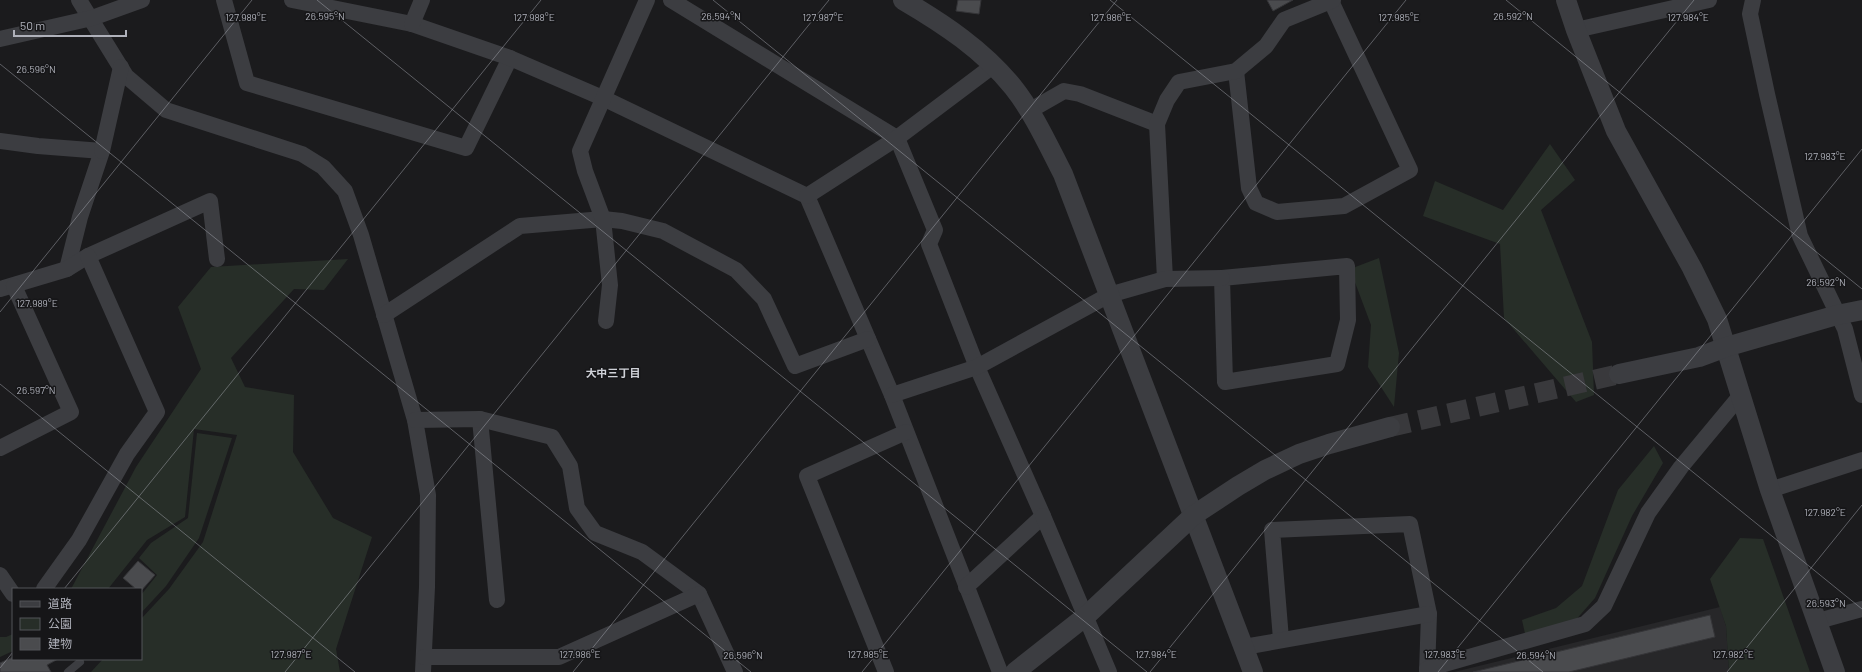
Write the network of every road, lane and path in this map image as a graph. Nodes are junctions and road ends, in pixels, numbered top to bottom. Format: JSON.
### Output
{"nodes":[{"id":1,"x":79,"y":0,"type":"edge"},
{"id":2,"x":142,"y":0,"type":"edge"},
{"id":3,"x":224,"y":0,"type":"edge"},
{"id":4,"x":292,"y":0,"type":"edge"},
{"id":5,"x":422,"y":0,"type":"edge"},
{"id":6,"x":648,"y":0,"type":"edge"},
{"id":7,"x":671,"y":0,"type":"edge"},
{"id":8,"x":903,"y":0,"type":"edge"},
{"id":9,"x":1332,"y":0,"type":"edge"},
{"id":10,"x":1566,"y":0,"type":"edge"},
{"id":11,"x":1709,"y":0,"type":"edge"},
{"id":12,"x":1753,"y":0,"type":"edge"},
{"id":13,"x":92,"y":18,"type":"junction"},
{"id":14,"x":412,"y":24,"type":"junction"},
{"id":15,"x":1576,"y":30,"type":"junction"},
{"id":16,"x":0,"y":39,"type":"edge"},
{"id":17,"x":510,"y":58,"type":"junction"},
{"id":18,"x":994,"y":65,"type":"junction"},
{"id":19,"x":121,"y":67,"type":"junction"},
{"id":20,"x":1236,"y":71,"type":"junction"},
{"id":21,"x":605,"y":99,"type":"junction"},
{"id":22,"x":1029,"y":112,"type":"junction"},
{"id":23,"x":1157,"y":124,"type":"junction"},
{"id":24,"x":897,"y":138,"type":"junction"},
{"id":25,"x":0,"y":141,"type":"edge"},
{"id":26,"x":102,"y":151,"type":"junction"},
{"id":27,"x":807,"y":196,"type":"junction"},
{"id":28,"x":603,"y":219,"type":"junction"},
{"id":29,"x":88,"y":256,"type":"junction"},
{"id":30,"x":217,"y":259,"type":"dead end"},
{"id":31,"x":67,"y":269,"type":"junction"},
{"id":32,"x":1222,"y":278,"type":"junction"},
{"id":33,"x":1164,"y":279,"type":"junction"},
{"id":34,"x":7,"y":288,"type":"edge"},
{"id":35,"x":1109,"y":295,"type":"junction"},
{"id":36,"x":1862,"y":310,"type":"edge"},
{"id":37,"x":384,"y":315,"type":"junction"},
{"id":38,"x":1837,"y":315,"type":"junction"},
{"id":39,"x":606,"y":321,"type":"dead end"},
{"id":40,"x":868,"y":339,"type":"junction"},
{"id":41,"x":1726,"y":347,"type":"junction"},
{"id":42,"x":977,"y":367,"type":"junction"},
{"id":43,"x":1620,"y":374,"type":"tunnel mouth"},
{"id":44,"x":892,"y":395,"type":"junction"},
{"id":45,"x":1862,"y":395,"type":"edge"},
{"id":46,"x":1740,"y":396,"type":"junction"},
{"id":47,"x":480,"y":419,"type":"junction"},
{"id":48,"x":416,"y":420,"type":"junction"},
{"id":49,"x":1390,"y":427,"type":"tunnel mouth"},
{"id":50,"x":906,"y":432,"type":"junction"},
{"id":51,"x":0,"y":448,"type":"edge"},
{"id":52,"x":1862,"y":460,"type":"edge"},
{"id":53,"x":1770,"y":490,"type":"junction"},
{"id":54,"x":1043,"y":516,"type":"junction"},
{"id":55,"x":1194,"y":516,"type":"junction"},
{"id":56,"x":0,"y":575,"type":"edge"},
{"id":57,"x":966,"y":587,"type":"junction"},
{"id":58,"x":45,"y":588,"type":"edge"},
{"id":59,"x":12,"y":593,"type":"edge"},
{"id":60,"x":699,"y":594,"type":"junction"},
{"id":61,"x":498,"y":600,"type":"dead end"},
{"id":62,"x":1862,"y":609,"type":"edge"},
{"id":63,"x":1429,"y":614,"type":"junction"},
{"id":64,"x":1086,"y":616,"type":"junction"},
{"id":65,"x":1818,"y":621,"type":"junction"},
{"id":66,"x":1281,"y":639,"type":"junction"},
{"id":67,"x":1244,"y":648,"type":"junction"},
{"id":68,"x":80,"y":662,"type":"dead end"},
{"id":69,"x":423,"y":665,"type":"edge"},
{"id":70,"x":1427,"y":670,"type":"edge"},
{"id":71,"x":68,"y":672,"type":"edge"},
{"id":72,"x":735,"y":672,"type":"edge"},
{"id":73,"x":886,"y":672,"type":"edge"},
{"id":74,"x":1000,"y":672,"type":"edge"},
{"id":75,"x":1015,"y":672,"type":"edge"},
{"id":76,"x":1109,"y":672,"type":"edge"},
{"id":77,"x":1253,"y":672,"type":"edge"},
{"id":78,"x":1835,"y":672,"type":"edge"}],
"edges":[{"from":1,"to":13,"type":"street"},
{"from":2,"to":13,"type":"street"},
{"from":3,"to":17,"type":"street"},
{"from":4,"to":14,"type":"street"},
{"from":5,"to":14,"type":"street"},
{"from":6,"to":21,"type":"street"},
{"from":7,"to":24,"type":"street"},
{"from":8,"to":18,"type":"street"},
{"from":9,"to":20,"type":"street"},
{"from":9,"to":20,"type":"street"},
{"from":10,"to":15,"type":"street"},
{"from":11,"to":15,"type":"street"},
{"from":12,"to":38,"type":"street"},
{"from":13,"to":16,"type":"street"},
{"from":13,"to":19,"type":"street"},
{"from":14,"to":17,"type":"street"},
{"from":15,"to":41,"type":"street"},
{"from":17,"to":21,"type":"street"},
{"from":18,"to":22,"type":"street"},
{"from":18,"to":24,"type":"street"},
{"from":19,"to":26,"type":"street"},
{"from":19,"to":37,"type":"street"},
{"from":20,"to":23,"type":"street"},
{"from":21,"to":27,"type":"street"},
{"from":21,"to":28,"type":"street"},
{"from":22,"to":23,"type":"street"},
{"from":22,"to":35,"type":"street"},
{"from":23,"to":33,"type":"street"},
{"from":24,"to":27,"type":"street"},
{"from":24,"to":42,"type":"street"},
{"from":25,"to":26,"type":"street"},
{"from":26,"to":31,"type":"street"},
{"from":27,"to":40,"type":"street"},
{"from":28,"to":37,"type":"street"},
{"from":28,"to":39,"type":"street"},
{"from":28,"to":40,"type":"street"},
{"from":29,"to":30,"type":"street"},
{"from":29,"to":31,"type":"street"},
{"from":29,"to":58,"type":"street"},
{"from":31,"to":34,"type":"street"},
{"from":32,"to":32,"type":"street"},
{"from":32,"to":33,"type":"street"},
{"from":33,"to":35,"type":"street"},
{"from":34,"to":51,"type":"street"},
{"from":35,"to":42,"type":"street"},
{"from":35,"to":55,"type":"street"},
{"from":36,"to":38,"type":"street"},
{"from":37,"to":48,"type":"street"},
{"from":38,"to":41,"type":"street"},
{"from":38,"to":45,"type":"street"},
{"from":40,"to":44,"type":"street"},
{"from":41,"to":43,"type":"street"},
{"from":41,"to":46,"type":"street"},
{"from":42,"to":44,"type":"street"},
{"from":42,"to":54,"type":"street"},
{"from":44,"to":50,"type":"street"},
{"from":46,"to":53,"type":"street"},
{"from":46,"to":70,"type":"street"},
{"from":47,"to":48,"type":"street"},
{"from":47,"to":60,"type":"street"},
{"from":47,"to":61,"type":"street"},
{"from":48,"to":69,"type":"street"},
{"from":49,"to":55,"type":"street"},
{"from":50,"to":57,"type":"street"},
{"from":50,"to":73,"type":"street"},
{"from":52,"to":53,"type":"street"},
{"from":53,"to":65,"type":"street"},
{"from":54,"to":57,"type":"street"},
{"from":54,"to":64,"type":"street"},
{"from":55,"to":64,"type":"street"},
{"from":55,"to":67,"type":"street"},
{"from":56,"to":59,"type":"street"},
{"from":57,"to":74,"type":"street"},
{"from":60,"to":69,"type":"street"},
{"from":60,"to":72,"type":"street"},
{"from":62,"to":65,"type":"street"},
{"from":63,"to":66,"type":"street"},
{"from":63,"to":66,"type":"street"},
{"from":63,"to":70,"type":"street"},
{"from":64,"to":75,"type":"street"},
{"from":64,"to":76,"type":"street"},
{"from":65,"to":78,"type":"street"},
{"from":66,"to":67,"type":"street"},
{"from":67,"to":77,"type":"street"},
{"from":68,"to":71,"type":"lane"}]}
